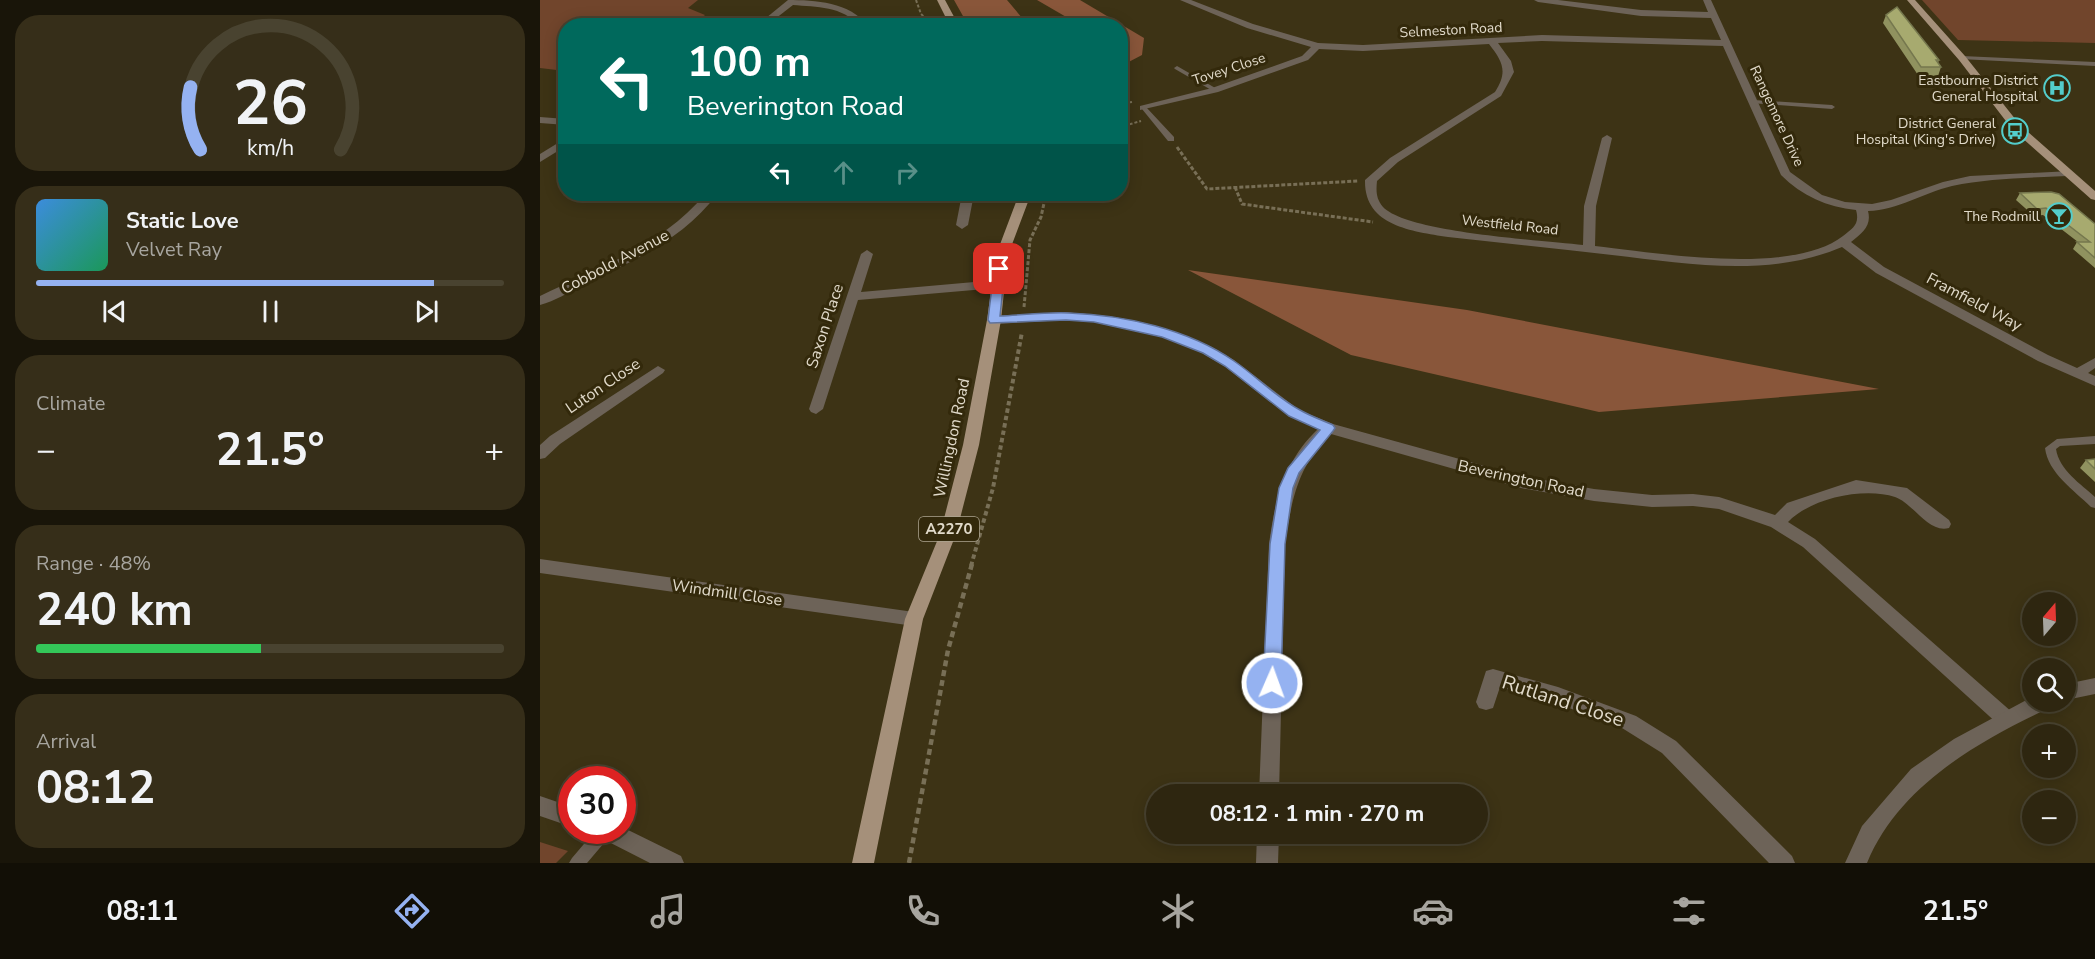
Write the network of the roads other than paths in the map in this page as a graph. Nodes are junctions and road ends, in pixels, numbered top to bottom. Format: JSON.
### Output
{"nodes":[{"id":1,"x":941,"y":0,"type":"edge"},
{"id":2,"x":1184,"y":0,"type":"edge"},
{"id":3,"x":1538,"y":0,"type":"edge"},
{"id":4,"x":1707,"y":0,"type":"edge"},
{"id":5,"x":1911,"y":0,"type":"edge"},
{"id":6,"x":792,"y":1,"type":"edge"},
{"id":7,"x":1713,"y":15,"type":"junction"},
{"id":8,"x":770,"y":18,"type":"edge"},
{"id":9,"x":855,"y":18,"type":"edge"},
{"id":10,"x":951,"y":18,"type":"edge"},
{"id":11,"x":1492,"y":41,"type":"junction"},
{"id":12,"x":1727,"y":43,"type":"junction"},
{"id":13,"x":1317,"y":46,"type":"junction"},
{"id":14,"x":1962,"y":58,"type":"junction"},
{"id":15,"x":2095,"y":64,"type":"edge"},
{"id":16,"x":1177,"y":68,"type":"dead end"},
{"id":17,"x":1215,"y":90,"type":"junction"},
{"id":18,"x":1753,"y":102,"type":"junction"},
{"id":19,"x":1832,"y":107,"type":"dead end"},
{"id":20,"x":1144,"y":108,"type":"joint"},
{"id":21,"x":540,"y":120,"type":"edge"},
{"id":22,"x":558,"y":121,"type":"edge"},
{"id":23,"x":1607,"y":138,"type":"dead end"},
{"id":24,"x":1171,"y":139,"type":"road end"},
{"id":25,"x":558,"y":147,"type":"edge"},
{"id":26,"x":540,"y":159,"type":"edge"},
{"id":27,"x":2067,"y":173,"type":"junction"},
{"id":28,"x":2095,"y":197,"type":"edge"},
{"id":29,"x":706,"y":201,"type":"edge"},
{"id":30,"x":967,"y":201,"type":"edge"},
{"id":31,"x":1022,"y":201,"type":"edge"},
{"id":32,"x":1861,"y":207,"type":"junction"},
{"id":33,"x":962,"y":225,"type":"dead end"},
{"id":34,"x":1843,"y":243,"type":"junction"},
{"id":35,"x":1589,"y":248,"type":"junction"},
{"id":36,"x":867,"y":254,"type":"dead end"},
{"id":37,"x":996,"y":284,"type":"junction"},
{"id":38,"x":852,"y":297,"type":"junction"},
{"id":39,"x":540,"y":301,"type":"edge"},
{"id":40,"x":994,"y":320,"type":"junction"},
{"id":41,"x":2095,"y":362,"type":"edge"},
{"id":42,"x":658,"y":370,"type":"dead end"},
{"id":43,"x":2078,"y":373,"type":"junction"},
{"id":44,"x":2095,"y":381,"type":"edge"},
{"id":45,"x":816,"y":409,"type":"dead end"},
{"id":46,"x":1328,"y":428,"type":"junction"},
{"id":47,"x":2095,"y":440,"type":"edge"},
{"id":48,"x":540,"y":454,"type":"edge"},
{"id":49,"x":2095,"y":504,"type":"edge"},
{"id":50,"x":1777,"y":523,"type":"junction"},
{"id":51,"x":1943,"y":524,"type":"dead end"},
{"id":52,"x":540,"y":566,"type":"edge"},
{"id":53,"x":914,"y":620,"type":"junction"},
{"id":54,"x":2095,"y":686,"type":"edge"},
{"id":55,"x":2076,"y":690,"type":"edge"},
{"id":56,"x":1486,"y":702,"type":"dead end"},
{"id":57,"x":2022,"y":711,"type":"edge"},
{"id":58,"x":2006,"y":719,"type":"junction"},
{"id":59,"x":1269,"y":784,"type":"edge"},
{"id":60,"x":540,"y":806,"type":"edge"},
{"id":61,"x":558,"y":813,"type":"edge"},
{"id":62,"x":595,"y":844,"type":"edge"},
{"id":63,"x":634,"y":844,"type":"edge"},
{"id":64,"x":1268,"y":844,"type":"edge"},
{"id":65,"x":577,"y":863,"type":"edge"},
{"id":66,"x":673,"y":863,"type":"edge"},
{"id":67,"x":863,"y":863,"type":"edge"},
{"id":68,"x":1267,"y":863,"type":"edge"},
{"id":69,"x":1784,"y":863,"type":"edge"},
{"id":70,"x":1856,"y":863,"type":"edge"}],
"edges":[{"from":1,"to":10,"type":"main road"},
{"from":2,"to":13,"type":"street","name":"Selmeston Road"},
{"from":3,"to":7,"type":"street"},
{"from":4,"to":7,"type":"street","name":"Rangemore Drive"},
{"from":5,"to":14,"type":"main road"},
{"from":6,"to":8,"type":"street"},
{"from":6,"to":9,"type":"street"},
{"from":7,"to":12,"type":"street","name":"Rangemore Drive"},
{"from":11,"to":12,"type":"street","name":"Selmeston Road"},
{"from":11,"to":13,"type":"street","name":"Selmeston Road"},
{"from":11,"to":35,"type":"street","name":"Westfield Road"},
{"from":12,"to":18,"type":"street","name":"Rangemore Drive"},
{"from":13,"to":17,"type":"street","name":"Tovey Close"},
{"from":14,"to":15,"type":"lane"},
{"from":14,"to":27,"type":"main road"},
{"from":16,"to":17,"type":"lane"},
{"from":17,"to":20,"type":"street","name":"Tovey Close"},
{"from":18,"to":19,"type":"lane"},
{"from":18,"to":32,"type":"street","name":"Rangemore Drive"},
{"from":20,"to":24,"type":"lane"},
{"from":21,"to":22,"type":"street"},
{"from":23,"to":35,"type":"street"},
{"from":25,"to":26,"type":"street"},
{"from":27,"to":28,"type":"main road"},
{"from":27,"to":32,"type":"street","name":"Rangemore Drive"},
{"from":29,"to":39,"type":"street","name":"Cobbold Avenue"},
{"from":30,"to":33,"type":"street"},
{"from":31,"to":37,"type":"main road","name":"Willingdon Road","number":"A2270"},
{"from":32,"to":34,"type":"street","name":"Westfield Road"},
{"from":34,"to":35,"type":"street","name":"Westfield Road"},
{"from":34,"to":43,"type":"street","name":"Framfield Way"},
{"from":36,"to":38,"type":"street","name":"Saxon Place"},
{"from":37,"to":38,"type":"street"},
{"from":37,"to":40,"type":"main road","name":"Willingdon Road","number":"A2270"},
{"from":38,"to":45,"type":"street","name":"Saxon Place"},
{"from":40,"to":46,"type":"street","name":"Beverington Road"},
{"from":40,"to":53,"type":"main road","name":"Willingdon Road","number":"A2270"},
{"from":41,"to":43,"type":"street"},
{"from":42,"to":48,"type":"street","name":"Luton Close"},
{"from":43,"to":44,"type":"street","name":"Framfield Way"},
{"from":46,"to":50,"type":"street","name":"Beverington Road"},
{"from":46,"to":59,"type":"street"},
{"from":47,"to":49,"type":"lane"},
{"from":50,"to":51,"type":"street"},
{"from":50,"to":58,"type":"street","name":"Beverington Road"},
{"from":52,"to":53,"type":"street","name":"Windmill Close"},
{"from":53,"to":67,"type":"main road","name":"Willingdon Road","number":"A2270"},
{"from":54,"to":55,"type":"street"},
{"from":56,"to":69,"type":"street","name":"Rutland Close"},
{"from":57,"to":58,"type":"street"},
{"from":58,"to":70,"type":"street"},
{"from":60,"to":61,"type":"street"},
{"from":62,"to":65,"type":"lane"},
{"from":63,"to":66,"type":"street"},
{"from":64,"to":68,"type":"street"}]}
